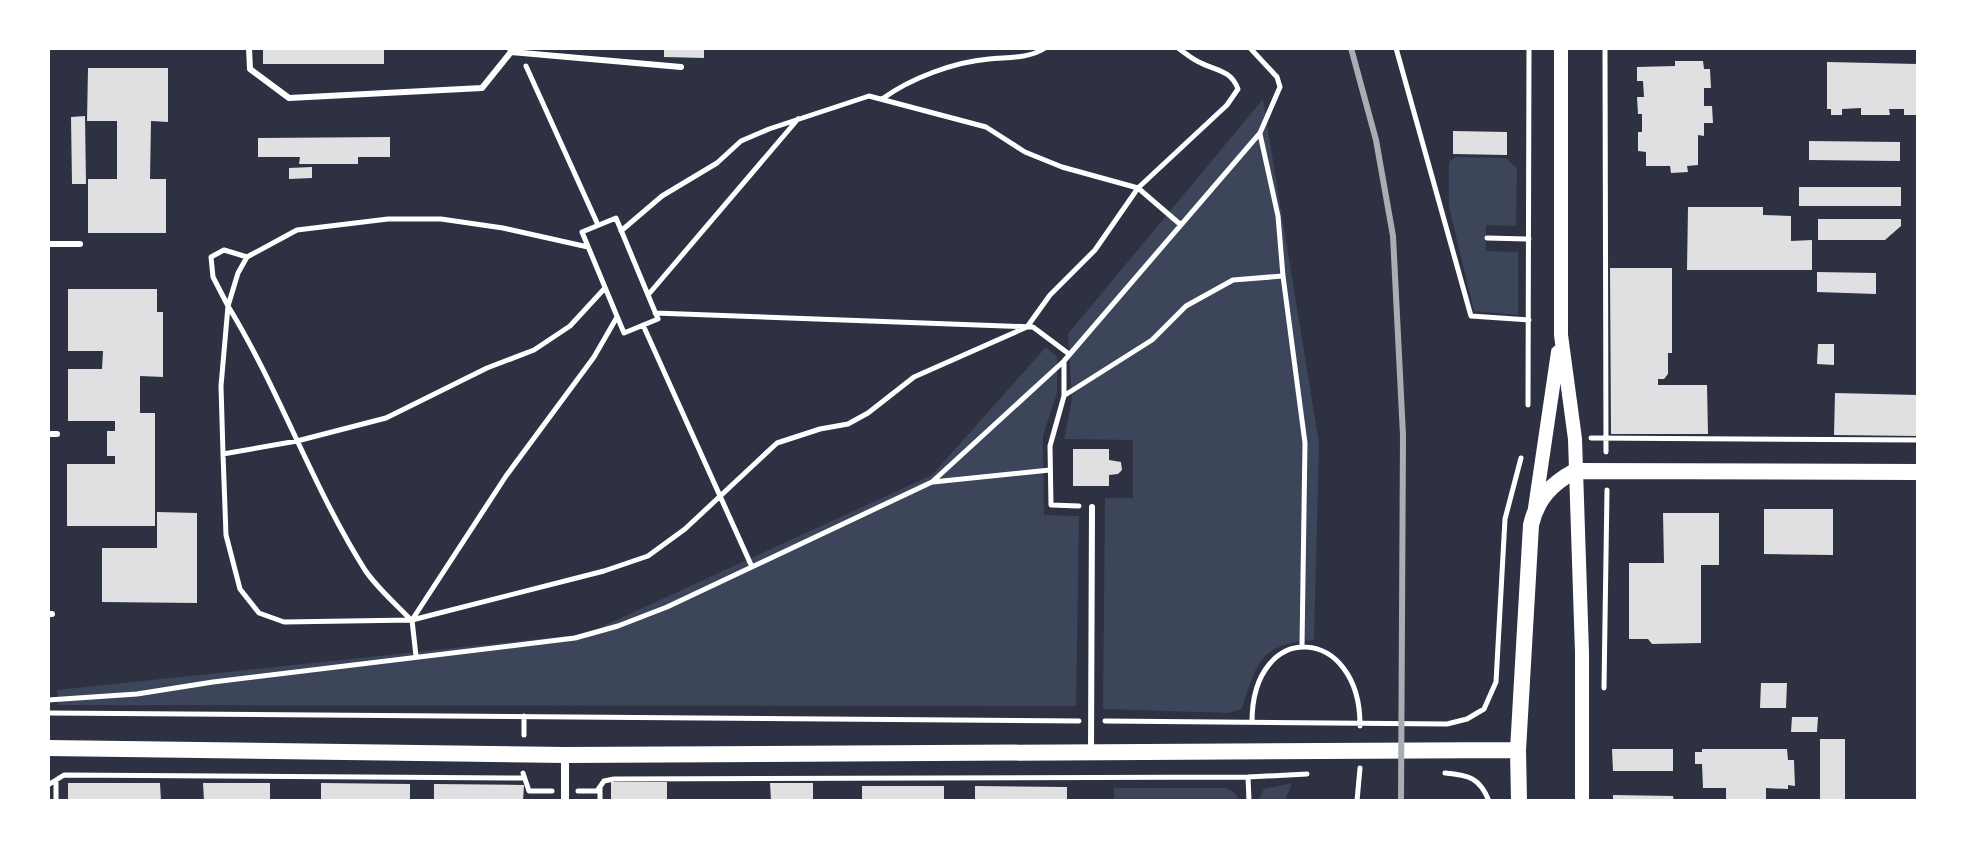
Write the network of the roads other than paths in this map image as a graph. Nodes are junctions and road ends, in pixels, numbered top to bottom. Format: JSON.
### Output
{"nodes":[{"id":1,"x":249,"y":48,"type":"edge"},
{"id":2,"x":1561,"y":48,"type":"edge"},
{"id":3,"x":510,"y":50,"type":"edge"},
{"id":4,"x":681,"y":67,"type":"dead end"},
{"id":5,"x":48,"y":244,"type":"edge"},
{"id":6,"x":80,"y":244,"type":"dead end"},
{"id":7,"x":1561,"y":335,"type":"junction"},
{"id":8,"x":48,"y":434,"type":"edge"},
{"id":9,"x":57,"y":434,"type":"dead end"},
{"id":10,"x":1575,"y":471,"type":"junction"},
{"id":11,"x":1918,"y":472,"type":"edge"},
{"id":12,"x":1092,"y":507,"type":"road end"},
{"id":13,"x":1535,"y":508,"type":"junction"},
{"id":14,"x":48,"y":748,"type":"edge"},
{"id":15,"x":1518,"y":750,"type":"junction"},
{"id":16,"x":1091,"y":753,"type":"junction"},
{"id":17,"x":565,"y":755,"type":"junction"},
{"id":18,"x":565,"y":801,"type":"edge"},
{"id":19,"x":1519,"y":801,"type":"edge"},
{"id":20,"x":1582,"y":801,"type":"edge"}],
"edges":[{"from":1,"to":3,"type":"lane"},
{"from":2,"to":7,"type":"street"},
{"from":3,"to":4,"type":"lane"},
{"from":5,"to":6,"type":"lane"},
{"from":7,"to":10,"type":"street"},
{"from":7,"to":13,"type":"street"},
{"from":8,"to":9,"type":"lane"},
{"from":10,"to":11,"type":"main road"},
{"from":10,"to":13,"type":"main road"},
{"from":10,"to":20,"type":"street"},
{"from":12,"to":16,"type":"lane"},
{"from":13,"to":15,"type":"main road"},
{"from":14,"to":17,"type":"main road"},
{"from":15,"to":16,"type":"main road"},
{"from":15,"to":19,"type":"main road"},
{"from":16,"to":17,"type":"main road"},
{"from":17,"to":18,"type":"street"}]}
